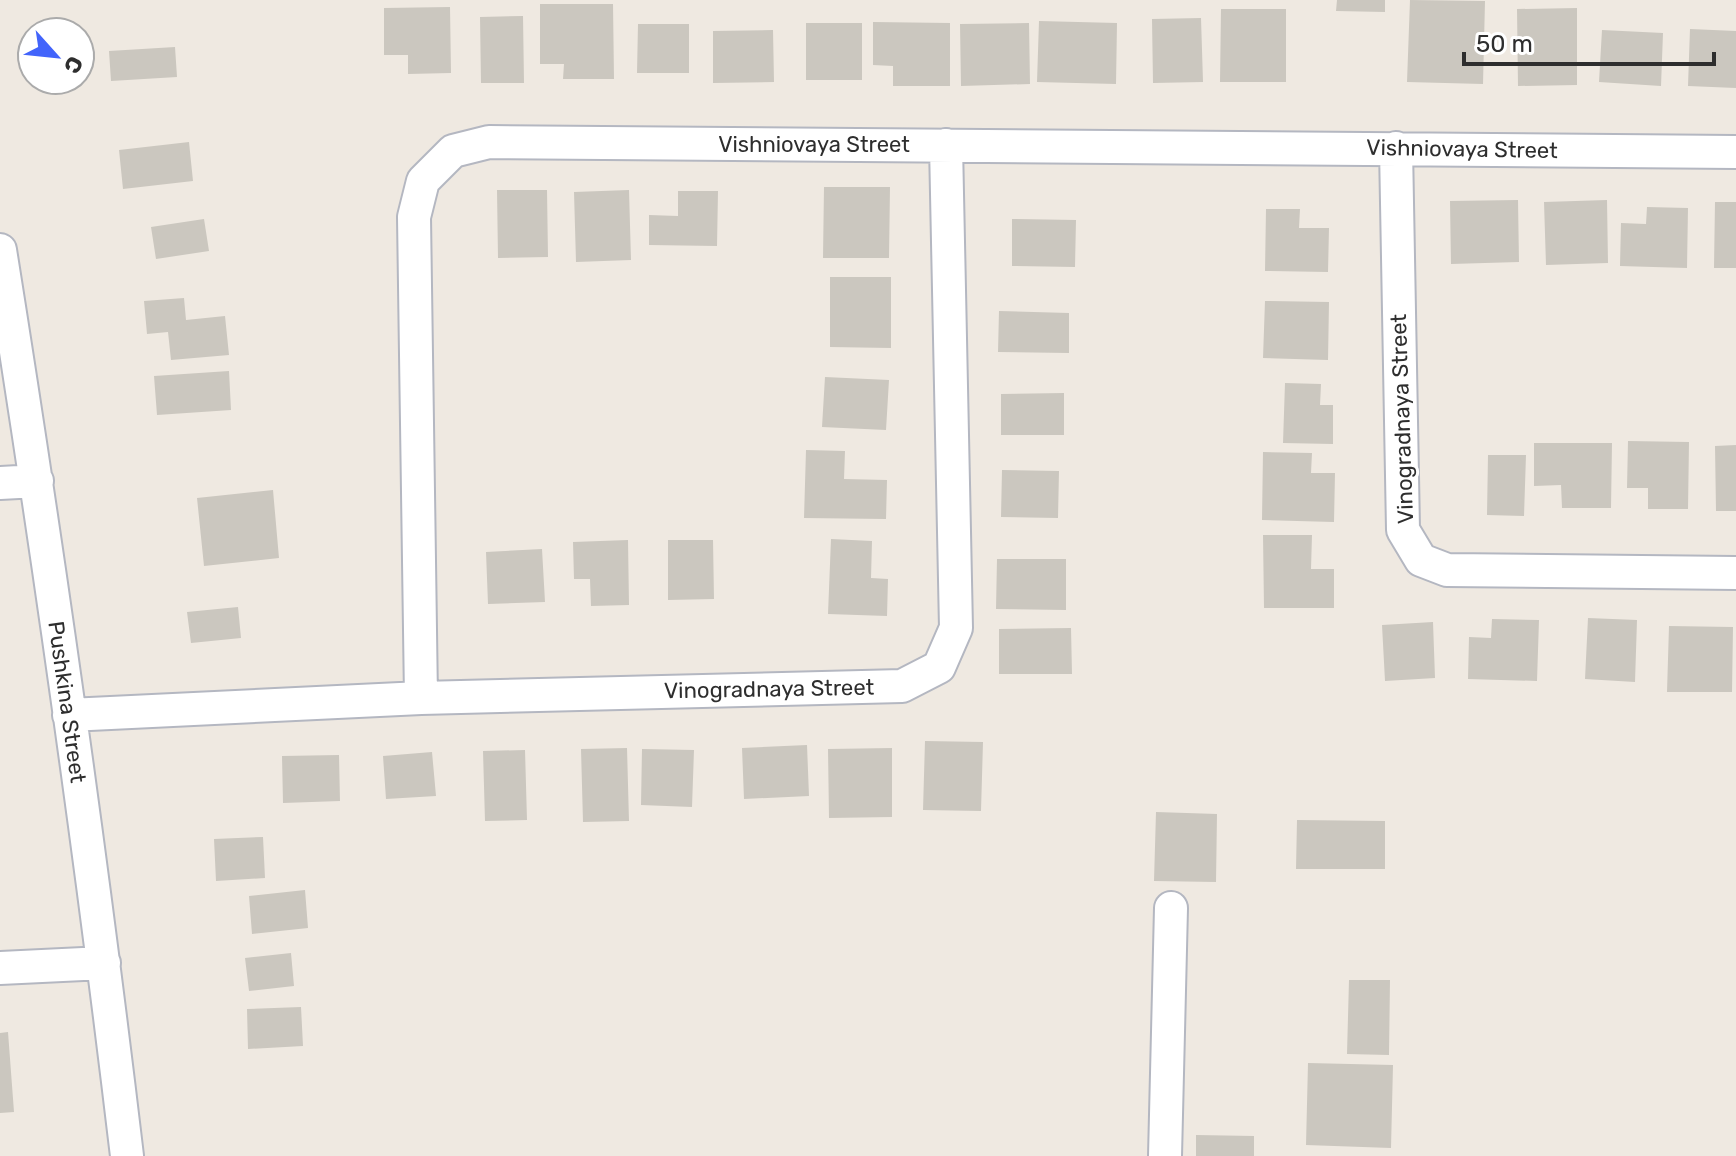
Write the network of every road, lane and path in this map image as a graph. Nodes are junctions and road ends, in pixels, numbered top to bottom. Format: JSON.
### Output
{"nodes":[{"id":1,"x":946,"y":145,"type":"junction"},
{"id":2,"x":1396,"y":148,"type":"junction"},
{"id":3,"x":1736,"y":152,"type":"edge"},
{"id":4,"x":0,"y":250,"type":"edge"},
{"id":5,"x":37,"y":481,"type":"junction"},
{"id":6,"x":0,"y":483,"type":"edge"},
{"id":7,"x":1736,"y":573,"type":"edge"},
{"id":8,"x":421,"y":698,"type":"junction"},
{"id":9,"x":69,"y":715,"type":"junction"},
{"id":10,"x":1171,"y":908,"type":"dead end"},
{"id":11,"x":104,"y":963,"type":"junction"},
{"id":12,"x":0,"y":968,"type":"edge"},
{"id":13,"x":127,"y":1156,"type":"edge"},
{"id":14,"x":1165,"y":1156,"type":"edge"}],
"edges":[{"from":1,"to":2,"type":"street","name":"Vishniovaya Street"},
{"from":1,"to":8,"type":"street","name":"Vinogradnaya Street"},
{"from":1,"to":8,"type":"street","name":"Vishniovaya Street"},
{"from":2,"to":3,"type":"street","name":"Vishniovaya Street"},
{"from":2,"to":7,"type":"street","name":"Vinogradnaya Street"},
{"from":4,"to":5,"type":"street","name":"Pushkina Street"},
{"from":5,"to":6,"type":"street"},
{"from":5,"to":9,"type":"street","name":"Pushkina Street"},
{"from":8,"to":9,"type":"street","name":"Vinogradnaya Street"},
{"from":9,"to":11,"type":"street","name":"Pushkina Street"},
{"from":10,"to":14,"type":"street"},
{"from":11,"to":12,"type":"street"},
{"from":11,"to":13,"type":"street","name":"Pushkina Street"}]}
